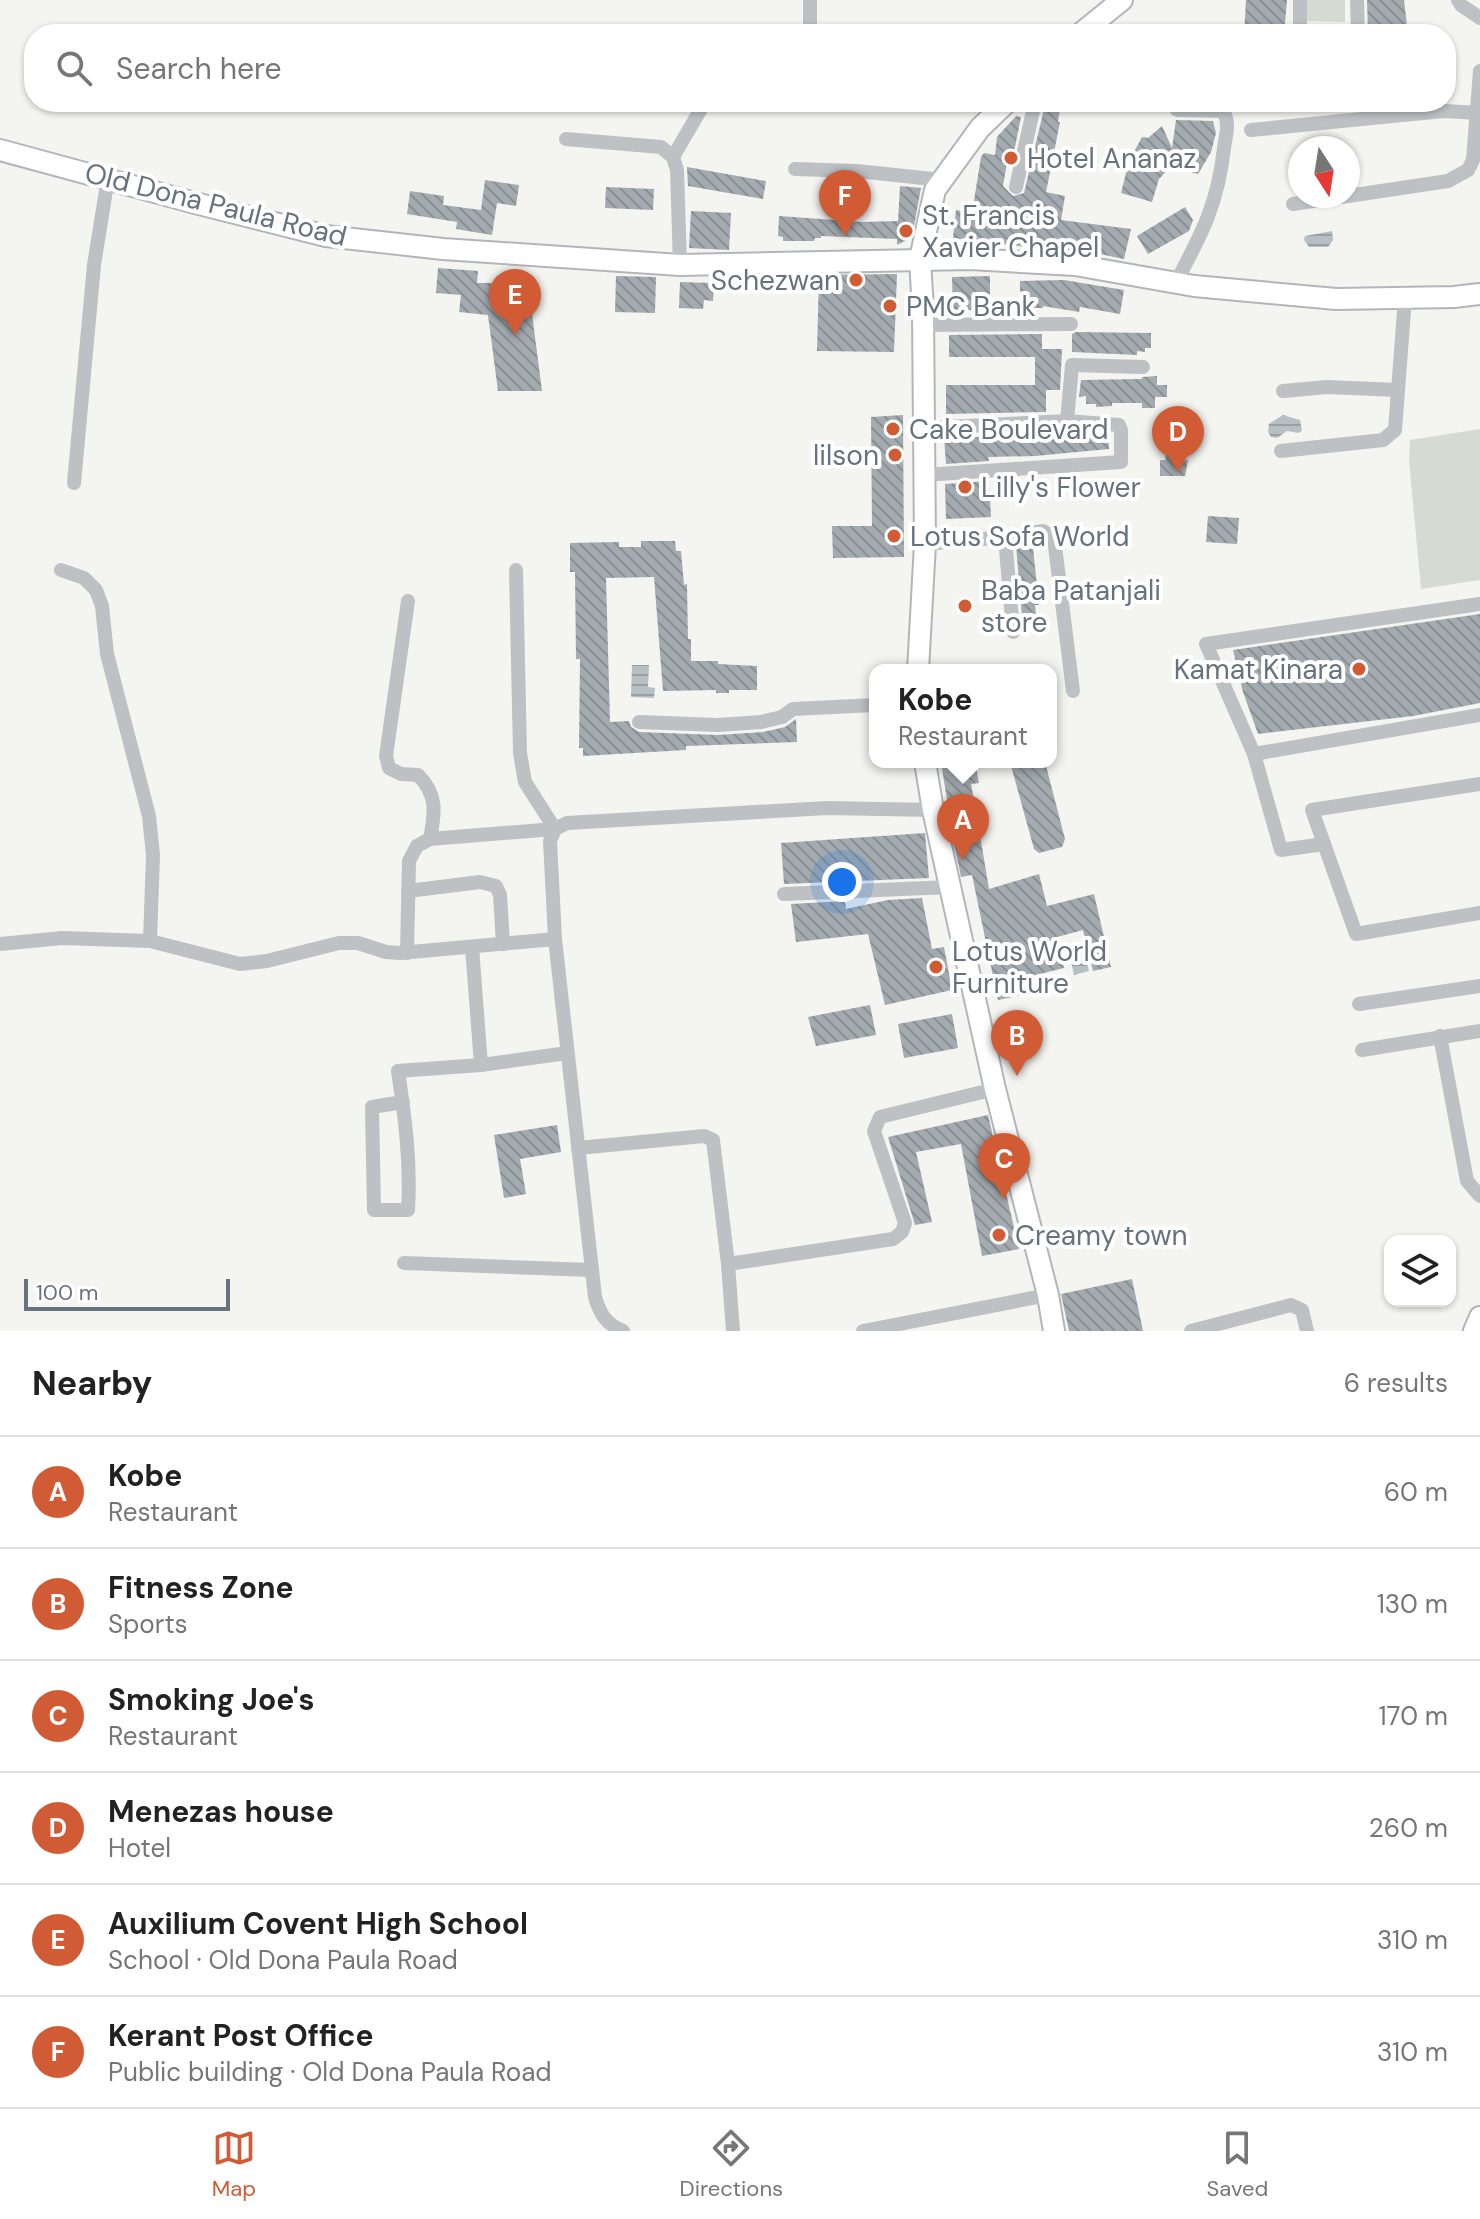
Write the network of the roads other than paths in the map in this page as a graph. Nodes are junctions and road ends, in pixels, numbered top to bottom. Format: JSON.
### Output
{"nodes":[{"id":1,"x":810,"y":0,"type":"edge"},
{"id":2,"x":1122,"y":0,"type":"edge"},
{"id":3,"x":1300,"y":0,"type":"edge"},
{"id":4,"x":1357,"y":0,"type":"edge"},
{"id":5,"x":1458,"y":0,"type":"edge"},
{"id":6,"x":1480,"y":18,"type":"edge"},
{"id":7,"x":809,"y":24,"type":"edge"},
{"id":8,"x":1092,"y":24,"type":"edge"},
{"id":9,"x":1300,"y":24,"type":"edge"},
{"id":10,"x":1358,"y":24,"type":"edge"},
{"id":11,"x":1480,"y":71,"type":"edge"},
{"id":12,"x":699,"y":112,"type":"edge"},
{"id":13,"x":996,"y":112,"type":"edge"},
{"id":14,"x":1033,"y":112,"type":"edge"},
{"id":15,"x":1223,"y":112,"type":"edge"},
{"id":16,"x":1380,"y":112,"type":"edge"},
{"id":17,"x":1434,"y":112,"type":"edge"},
{"id":18,"x":1456,"y":112,"type":"edge"},
{"id":19,"x":1478,"y":113,"type":"edge"},
{"id":20,"x":1382,"y":117,"type":"junction"},
{"id":21,"x":1251,"y":130,"type":"dead end"},
{"id":22,"x":566,"y":139,"type":"dead end"},
{"id":23,"x":0,"y":150,"type":"edge"},
{"id":24,"x":673,"y":157,"type":"junction"},
{"id":25,"x":795,"y":169,"type":"dead end"},
{"id":26,"x":108,"y":178,"type":"junction"},
{"id":27,"x":942,"y":180,"type":"junction"},
{"id":28,"x":1016,"y":187,"type":"dead end"},
{"id":29,"x":1360,"y":194,"type":"edge"},
{"id":30,"x":920,"y":259,"type":"junction"},
{"id":31,"x":680,"y":265,"type":"junction"},
{"id":32,"x":1176,"y":282,"type":"junction"},
{"id":33,"x":1480,"y":294,"type":"edge"},
{"id":34,"x":1405,"y":298,"type":"junction"},
{"id":35,"x":1071,"y":324,"type":"dead end"},
{"id":36,"x":923,"y":325,"type":"junction"},
{"id":37,"x":1143,"y":367,"type":"dead end"},
{"id":38,"x":1398,"y":390,"type":"junction"},
{"id":39,"x":1283,"y":391,"type":"dead end"},
{"id":40,"x":1067,"y":421,"type":"junction"},
{"id":41,"x":924,"y":428,"type":"junction"},
{"id":42,"x":1281,"y":451,"type":"dead end"},
{"id":43,"x":924,"y":475,"type":"junction"},
{"id":44,"x":74,"y":483,"type":"dead end"},
{"id":45,"x":1005,"y":537,"type":"junction"},
{"id":46,"x":925,"y":544,"type":"junction"},
{"id":47,"x":61,"y":570,"type":"dead end"},
{"id":48,"x":516,"y":570,"type":"dead end"},
{"id":49,"x":408,"y":601,"type":"dead end"},
{"id":50,"x":1480,"y":604,"type":"edge"},
{"id":51,"x":1013,"y":632,"type":"dead end"},
{"id":52,"x":918,"y":664,"type":"edge"},
{"id":53,"x":1073,"y":691,"type":"dead end"},
{"id":54,"x":869,"y":705,"type":"edge"},
{"id":55,"x":1480,"y":715,"type":"edge"},
{"id":56,"x":639,"y":722,"type":"dead end"},
{"id":57,"x":1254,"y":754,"type":"junction"},
{"id":58,"x":926,"y":768,"type":"edge"},
{"id":59,"x":1480,"y":784,"type":"edge"},
{"id":60,"x":933,"y":810,"type":"junction"},
{"id":61,"x":555,"y":829,"type":"junction"},
{"id":62,"x":430,"y":839,"type":"junction"},
{"id":63,"x":1324,"y":844,"type":"junction"},
{"id":64,"x":950,"y":887,"type":"junction"},
{"id":65,"x":408,"y":891,"type":"junction"},
{"id":66,"x":784,"y":894,"type":"dead end"},
{"id":67,"x":1480,"y":913,"type":"edge"},
{"id":68,"x":555,"y":939,"type":"junction"},
{"id":69,"x":150,"y":941,"type":"junction"},
{"id":70,"x":0,"y":944,"type":"edge"},
{"id":71,"x":503,"y":944,"type":"junction"},
{"id":72,"x":472,"y":947,"type":"junction"},
{"id":73,"x":407,"y":953,"type":"junction"},
{"id":74,"x":1480,"y":986,"type":"edge"},
{"id":75,"x":1359,"y":1004,"type":"dead end"},
{"id":76,"x":1480,"y":1031,"type":"edge"},
{"id":77,"x":1440,"y":1036,"type":"junction"},
{"id":78,"x":1362,"y":1050,"type":"dead end"},
{"id":79,"x":567,"y":1053,"type":"junction"},
{"id":80,"x":481,"y":1065,"type":"junction"},
{"id":81,"x":995,"y":1089,"type":"junction"},
{"id":82,"x":403,"y":1102,"type":"junction"},
{"id":83,"x":578,"y":1148,"type":"junction"},
{"id":84,"x":1480,"y":1196,"type":"edge"},
{"id":85,"x":404,"y":1263,"type":"dead end"},
{"id":86,"x":728,"y":1264,"type":"junction"},
{"id":87,"x":591,"y":1270,"type":"junction"},
{"id":88,"x":1048,"y":1295,"type":"junction"},
{"id":89,"x":1480,"y":1317,"type":"edge"},
{"id":90,"x":623,"y":1331,"type":"edge"},
{"id":91,"x":733,"y":1331,"type":"edge"},
{"id":92,"x":863,"y":1331,"type":"edge"},
{"id":93,"x":1054,"y":1331,"type":"edge"},
{"id":94,"x":1191,"y":1331,"type":"edge"},
{"id":95,"x":1307,"y":1331,"type":"edge"},
{"id":96,"x":1474,"y":1331,"type":"edge"}],
"edges":[{"from":1,"to":7,"type":"street"},
{"from":2,"to":8,"type":"main road"},
{"from":3,"to":9,"type":"street"},
{"from":4,"to":10,"type":"street"},
{"from":5,"to":6,"type":"street"},
{"from":11,"to":19,"type":"street"},
{"from":12,"to":24,"type":"street"},
{"from":13,"to":27,"type":"main road"},
{"from":14,"to":28,"type":"street"},
{"from":15,"to":32,"type":"street"},
{"from":16,"to":20,"type":"street"},
{"from":17,"to":20,"type":"street"},
{"from":18,"to":19,"type":"street"},
{"from":19,"to":29,"type":"street"},
{"from":20,"to":21,"type":"street"},
{"from":22,"to":24,"type":"street"},
{"from":23,"to":26,"type":"main road","name":"Old Dona Paula Road"},
{"from":24,"to":31,"type":"street"},
{"from":25,"to":27,"type":"street"},
{"from":26,"to":31,"type":"main road","name":"Old Dona Paula Road"},
{"from":26,"to":44,"type":"street"},
{"from":27,"to":30,"type":"main road"},
{"from":30,"to":31,"type":"main road","name":"Old Dona Paula Road"},
{"from":30,"to":32,"type":"main road","name":"Old Dona Paula Road"},
{"from":30,"to":36,"type":"main road"},
{"from":32,"to":34,"type":"main road","name":"Old Dona Paula Road"},
{"from":33,"to":34,"type":"main road","name":"Old Dona Paula Road"},
{"from":34,"to":38,"type":"street"},
{"from":35,"to":36,"type":"street"},
{"from":36,"to":41,"type":"main road"},
{"from":37,"to":40,"type":"street"},
{"from":38,"to":39,"type":"street"},
{"from":38,"to":42,"type":"street"},
{"from":40,"to":41,"type":"street"},
{"from":40,"to":43,"type":"street"},
{"from":41,"to":43,"type":"main road"},
{"from":43,"to":46,"type":"main road"},
{"from":45,"to":46,"type":"street"},
{"from":45,"to":51,"type":"street"},
{"from":45,"to":53,"type":"street"},
{"from":46,"to":52,"type":"main road"},
{"from":47,"to":69,"type":"street"},
{"from":48,"to":61,"type":"street"},
{"from":49,"to":62,"type":"street"},
{"from":50,"to":57,"type":"street"},
{"from":54,"to":56,"type":"street"},
{"from":55,"to":57,"type":"street"},
{"from":57,"to":63,"type":"street"},
{"from":58,"to":60,"type":"main road"},
{"from":59,"to":63,"type":"street"},
{"from":60,"to":61,"type":"street"},
{"from":60,"to":64,"type":"main road"},
{"from":61,"to":62,"type":"street"},
{"from":61,"to":68,"type":"street"},
{"from":62,"to":65,"type":"street"},
{"from":63,"to":67,"type":"street"},
{"from":64,"to":66,"type":"street"},
{"from":64,"to":81,"type":"main road"},
{"from":65,"to":71,"type":"street"},
{"from":65,"to":73,"type":"street"},
{"from":68,"to":71,"type":"street"},
{"from":68,"to":79,"type":"street"},
{"from":69,"to":70,"type":"street"},
{"from":69,"to":73,"type":"street"},
{"from":71,"to":72,"type":"street"},
{"from":72,"to":73,"type":"street"},
{"from":72,"to":80,"type":"street"},
{"from":74,"to":75,"type":"street"},
{"from":76,"to":77,"type":"street"},
{"from":77,"to":78,"type":"street"},
{"from":77,"to":84,"type":"street"},
{"from":79,"to":80,"type":"street"},
{"from":79,"to":83,"type":"street"},
{"from":80,"to":82,"type":"street"},
{"from":81,"to":86,"type":"street"},
{"from":81,"to":88,"type":"main road"},
{"from":82,"to":82,"type":"street"},
{"from":83,"to":86,"type":"street"},
{"from":83,"to":87,"type":"street"},
{"from":85,"to":87,"type":"street"},
{"from":86,"to":91,"type":"street"},
{"from":87,"to":90,"type":"street"},
{"from":88,"to":92,"type":"street"},
{"from":88,"to":93,"type":"main road"},
{"from":89,"to":96,"type":"main road"},
{"from":94,"to":95,"type":"street"}]}
